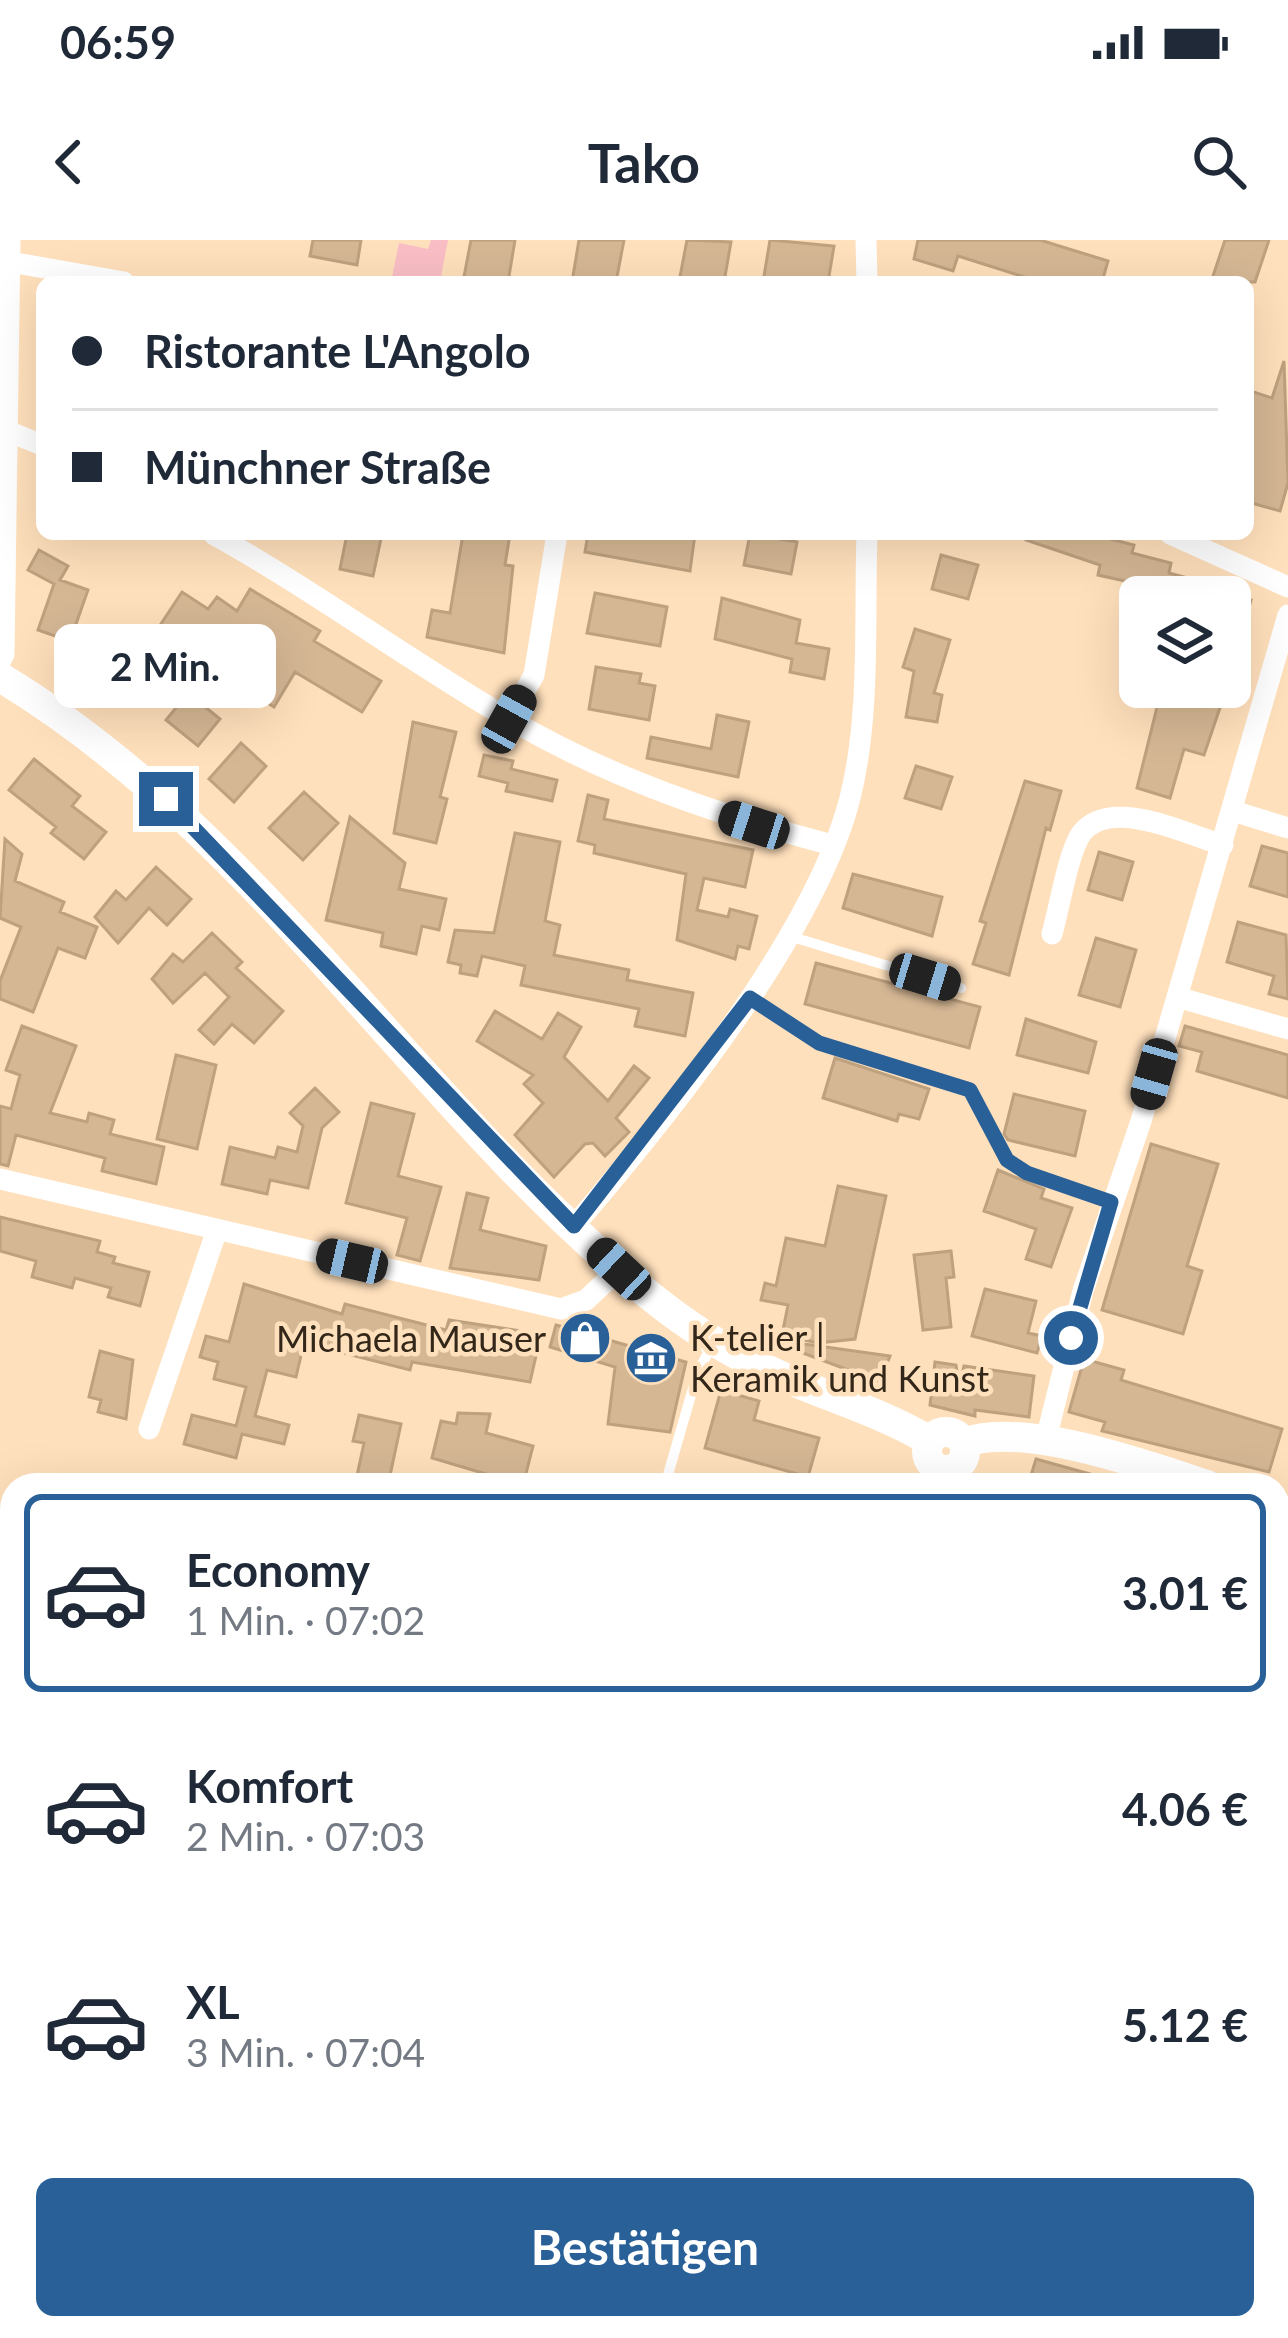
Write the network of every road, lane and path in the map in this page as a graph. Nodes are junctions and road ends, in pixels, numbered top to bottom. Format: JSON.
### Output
{"nodes":[{"id":1,"x":866,"y":240,"type":"edge"},
{"id":2,"x":10,"y":251,"type":"edge"},
{"id":3,"x":102,"y":276,"type":"edge"},
{"id":4,"x":867,"y":276,"type":"edge"},
{"id":5,"x":4,"y":429,"type":"edge"},
{"id":6,"x":36,"y":442,"type":"edge"},
{"id":7,"x":224,"y":540,"type":"edge"},
{"id":8,"x":556,"y":540,"type":"edge"},
{"id":9,"x":867,"y":540,"type":"edge"},
{"id":10,"x":1183,"y":540,"type":"edge"},
{"id":11,"x":1288,"y":587,"type":"edge"},
{"id":12,"x":1288,"y":616,"type":"edge"},
{"id":13,"x":0,"y":662,"type":"edge"},
{"id":14,"x":0,"y":676,"type":"edge"},
{"id":15,"x":509,"y":719,"type":"junction"},
{"id":16,"x":1233,"y":811,"type":"junction"},
{"id":17,"x":1288,"y":828,"type":"edge"},
{"id":18,"x":832,"y":845,"type":"junction"},
{"id":19,"x":1223,"y":845,"type":"junction"},
{"id":20,"x":1052,"y":934,"type":"dead end"},
{"id":21,"x":789,"y":936,"type":"junction"},
{"id":22,"x":962,"y":988,"type":"dead end"},
{"id":23,"x":750,"y":998,"type":"junction"},
{"id":24,"x":1178,"y":998,"type":"junction"},
{"id":25,"x":1288,"y":1029,"type":"edge"},
{"id":26,"x":0,"y":1179,"type":"edge"},
{"id":27,"x":1111,"y":1202,"type":"junction"},
{"id":28,"x":574,"y":1226,"type":"junction"},
{"id":29,"x":217,"y":1230,"type":"junction"},
{"id":30,"x":619,"y":1269,"type":"junction"},
{"id":31,"x":714,"y":1341,"type":"junction"},
{"id":32,"x":149,"y":1430,"type":"dead end"},
{"id":33,"x":930,"y":1441,"type":"junction"},
{"id":34,"x":964,"y":1442,"type":"junction"},
{"id":35,"x":1045,"y":1443,"type":"junction"},
{"id":36,"x":668,"y":1473,"type":"edge"},
{"id":37,"x":944,"y":1473,"type":"edge"},
{"id":38,"x":955,"y":1473,"type":"edge"},
{"id":39,"x":1161,"y":1473,"type":"edge"}],
"edges":[{"from":1,"to":4,"type":"street"},
{"from":2,"to":3,"type":"street"},
{"from":2,"to":5,"type":"street"},
{"from":5,"to":6,"type":"street"},
{"from":5,"to":13,"type":"street"},
{"from":7,"to":15,"type":"street"},
{"from":8,"to":15,"type":"street"},
{"from":9,"to":18,"type":"street"},
{"from":10,"to":11,"type":"street"},
{"from":12,"to":16,"type":"street"},
{"from":14,"to":28,"type":"street"},
{"from":15,"to":18,"type":"street"},
{"from":16,"to":17,"type":"street"},
{"from":16,"to":19,"type":"street"},
{"from":18,"to":21,"type":"street"},
{"from":19,"to":20,"type":"street"},
{"from":19,"to":24,"type":"street"},
{"from":21,"to":22,"type":"lane"},
{"from":21,"to":23,"type":"street"},
{"from":23,"to":27,"type":"lane"},
{"from":23,"to":28,"type":"street"},
{"from":24,"to":25,"type":"street"},
{"from":24,"to":27,"type":"street"},
{"from":26,"to":29,"type":"street"},
{"from":27,"to":35,"type":"street"},
{"from":28,"to":30,"type":"street"},
{"from":29,"to":30,"type":"street"},
{"from":29,"to":32,"type":"street"},
{"from":30,"to":31,"type":"street"},
{"from":31,"to":33,"type":"street"},
{"from":31,"to":36,"type":"lane"},
{"from":33,"to":34,"type":"street"},
{"from":33,"to":37,"type":"street"},
{"from":34,"to":35,"type":"street"},
{"from":34,"to":38,"type":"street"},
{"from":35,"to":39,"type":"street"}]}
